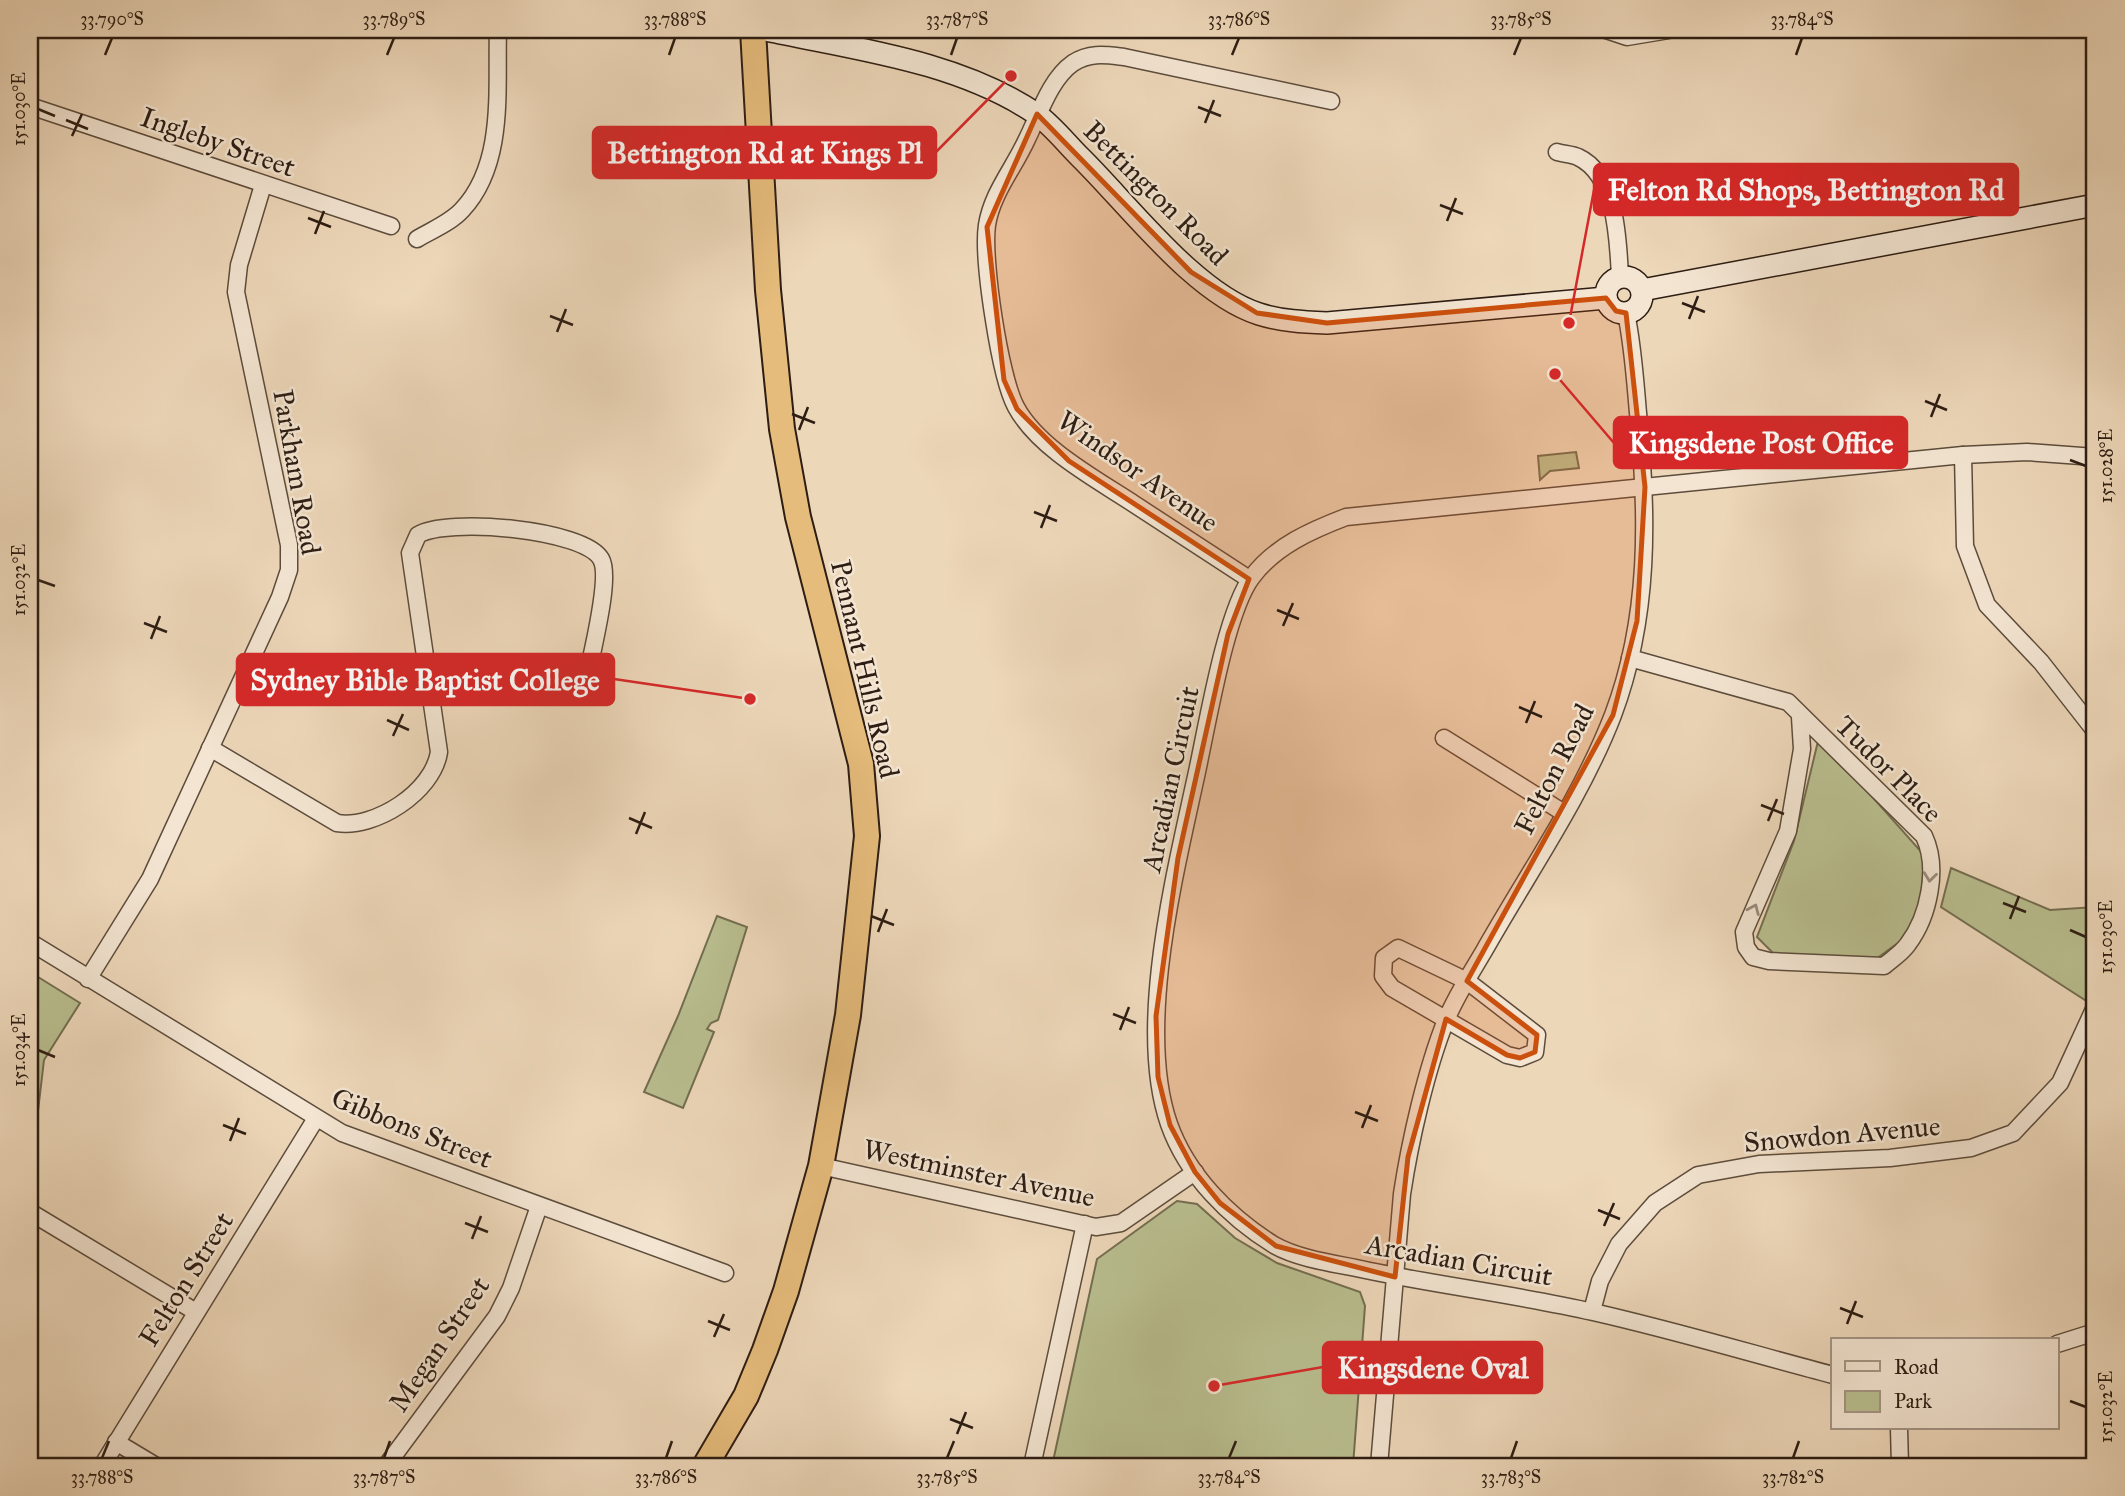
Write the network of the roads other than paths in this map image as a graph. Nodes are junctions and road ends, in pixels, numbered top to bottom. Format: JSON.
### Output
{"nodes":[{"id":1,"x":498,"y":30,"type":"edge"},
{"id":2,"x":752,"y":30,"type":"edge"},
{"id":3,"x":766,"y":30,"type":"edge"},
{"id":4,"x":1606,"y":30,"type":"edge"},
{"id":5,"x":1669,"y":30,"type":"edge"},
{"id":6,"x":1331,"y":101,"type":"dead end"},
{"id":7,"x":30,"y":106,"type":"edge"},
{"id":8,"x":1037,"y":114,"type":"junction"},
{"id":9,"x":1557,"y":152,"type":"dead end"},
{"id":10,"x":263,"y":185,"type":"junction"},
{"id":11,"x":2095,"y":205,"type":"edge"},
{"id":12,"x":391,"y":226,"type":"dead end"},
{"id":13,"x":417,"y":239,"type":"dead end"},
{"id":14,"x":1620,"y":277,"type":"junction"},
{"id":15,"x":1642,"y":290,"type":"junction"},
{"id":16,"x":1606,"y":298,"type":"junction"},
{"id":17,"x":1626,"y":313,"type":"junction"},
{"id":18,"x":1963,"y":455,"type":"junction"},
{"id":19,"x":2095,"y":457,"type":"edge"},
{"id":20,"x":1645,"y":487,"type":"junction"},
{"id":21,"x":1249,"y":579,"type":"junction"},
{"id":22,"x":1630,"y":658,"type":"junction"},
{"id":23,"x":590,"y":664,"type":"dead end"},
{"id":24,"x":1800,"y":717,"type":"junction"},
{"id":25,"x":2095,"y":731,"type":"edge"},
{"id":26,"x":1444,"y":738,"type":"dead end"},
{"id":27,"x":211,"y":748,"type":"junction"},
{"id":28,"x":1564,"y":813,"type":"junction"},
{"id":29,"x":30,"y":942,"type":"edge"},
{"id":30,"x":88,"y":979,"type":"junction"},
{"id":31,"x":1467,"y":981,"type":"junction"},
{"id":32,"x":2095,"y":1007,"type":"edge"},
{"id":33,"x":1446,"y":1019,"type":"junction"},
{"id":34,"x":315,"y":1120,"type":"junction"},
{"id":35,"x":821,"y":1166,"type":"junction"},
{"id":36,"x":1195,"y":1172,"type":"junction"},
{"id":37,"x":539,"y":1206,"type":"junction"},
{"id":38,"x":30,"y":1212,"type":"edge"},
{"id":39,"x":1085,"y":1224,"type":"junction"},
{"id":40,"x":725,"y":1273,"type":"dead end"},
{"id":41,"x":1395,"y":1277,"type":"junction"},
{"id":42,"x":1592,"y":1311,"type":"junction"},
{"id":43,"x":196,"y":1312,"type":"junction"},
{"id":44,"x":2095,"y":1332,"type":"edge"},
{"id":45,"x":2058,"y":1344,"type":"edge"},
{"id":46,"x":1831,"y":1374,"type":"edge"},
{"id":47,"x":1899,"y":1430,"type":"edge"},
{"id":48,"x":116,"y":1443,"type":"junction"},
{"id":49,"x":102,"y":1466,"type":"edge"},
{"id":50,"x":156,"y":1466,"type":"edge"},
{"id":51,"x":386,"y":1466,"type":"edge"},
{"id":52,"x":705,"y":1466,"type":"edge"},
{"id":53,"x":1032,"y":1466,"type":"edge"},
{"id":54,"x":1379,"y":1466,"type":"edge"},
{"id":55,"x":1900,"y":1466,"type":"edge"}],
"edges":[{"from":1,"to":13,"type":"street"},
{"from":2,"to":35,"type":"highway","name":"Pennant Hills Road"},
{"from":3,"to":8,"type":"main road","name":"Bettington Road"},
{"from":4,"to":5,"type":"street"},
{"from":6,"to":8,"type":"street","name":"Windsor Avenue"},
{"from":7,"to":10,"type":"street","name":"Ingleby Street"},
{"from":8,"to":16,"type":"main road","name":"Bettington Road"},
{"from":8,"to":21,"type":"street","name":"Windsor Avenue"},
{"from":9,"to":14,"type":"street"},
{"from":10,"to":12,"type":"street","name":"Ingleby Street"},
{"from":10,"to":27,"type":"street","name":"Parkham Road"},
{"from":11,"to":15,"type":"main road"},
{"from":14,"to":15,"type":"main road"},
{"from":14,"to":16,"type":"main road"},
{"from":15,"to":17,"type":"main road"},
{"from":16,"to":17,"type":"main road"},
{"from":17,"to":20,"type":"street","name":"Felton Road"},
{"from":18,"to":19,"type":"street","name":"Arcadian Circuit"},
{"from":18,"to":20,"type":"street","name":"Arcadian Circuit"},
{"from":18,"to":25,"type":"street"},
{"from":20,"to":21,"type":"street","name":"Arcadian Circuit"},
{"from":20,"to":22,"type":"street","name":"Felton Road"},
{"from":21,"to":36,"type":"street","name":"Arcadian Circuit"},
{"from":22,"to":24,"type":"street","name":"Tudor Place"},
{"from":22,"to":28,"type":"street","name":"Felton Road"},
{"from":23,"to":27,"type":"street"},
{"from":24,"to":24,"type":"street","name":"Tudor Place","one_way":true},
{"from":26,"to":28,"type":"street"},
{"from":27,"to":30,"type":"street","name":"Parkham Road"},
{"from":28,"to":31,"type":"street","name":"Felton Road"},
{"from":29,"to":30,"type":"street","name":"Gibbons Street"},
{"from":30,"to":34,"type":"street","name":"Gibbons Street"},
{"from":31,"to":33,"type":"street","name":"Felton Road"},
{"from":31,"to":33,"type":"street"},
{"from":31,"to":33,"type":"street"},
{"from":32,"to":42,"type":"street","name":"Snowdon Avenue"},
{"from":33,"to":41,"type":"street","name":"Felton Road"},
{"from":34,"to":37,"type":"street","name":"Gibbons Street"},
{"from":34,"to":43,"type":"street","name":"Felton Street"},
{"from":35,"to":39,"type":"street","name":"Westminster Avenue"},
{"from":35,"to":52,"type":"highway","name":"Pennant Hills Road"},
{"from":36,"to":39,"type":"street","name":"Westminster Avenue"},
{"from":36,"to":41,"type":"street","name":"Arcadian Circuit"},
{"from":37,"to":40,"type":"street","name":"Gibbons Street"},
{"from":37,"to":51,"type":"street","name":"Megan Street"},
{"from":38,"to":43,"type":"street"},
{"from":39,"to":53,"type":"street"},
{"from":41,"to":42,"type":"street","name":"Arcadian Circuit"},
{"from":41,"to":54,"type":"street","name":"Felton Road"},
{"from":42,"to":46,"type":"street","name":"Arcadian Circuit"},
{"from":43,"to":48,"type":"street","name":"Felton Street"},
{"from":44,"to":45,"type":"street"},
{"from":47,"to":55,"type":"street"},
{"from":48,"to":49,"type":"street","name":"Felton Street"},
{"from":48,"to":50,"type":"street"}]}
